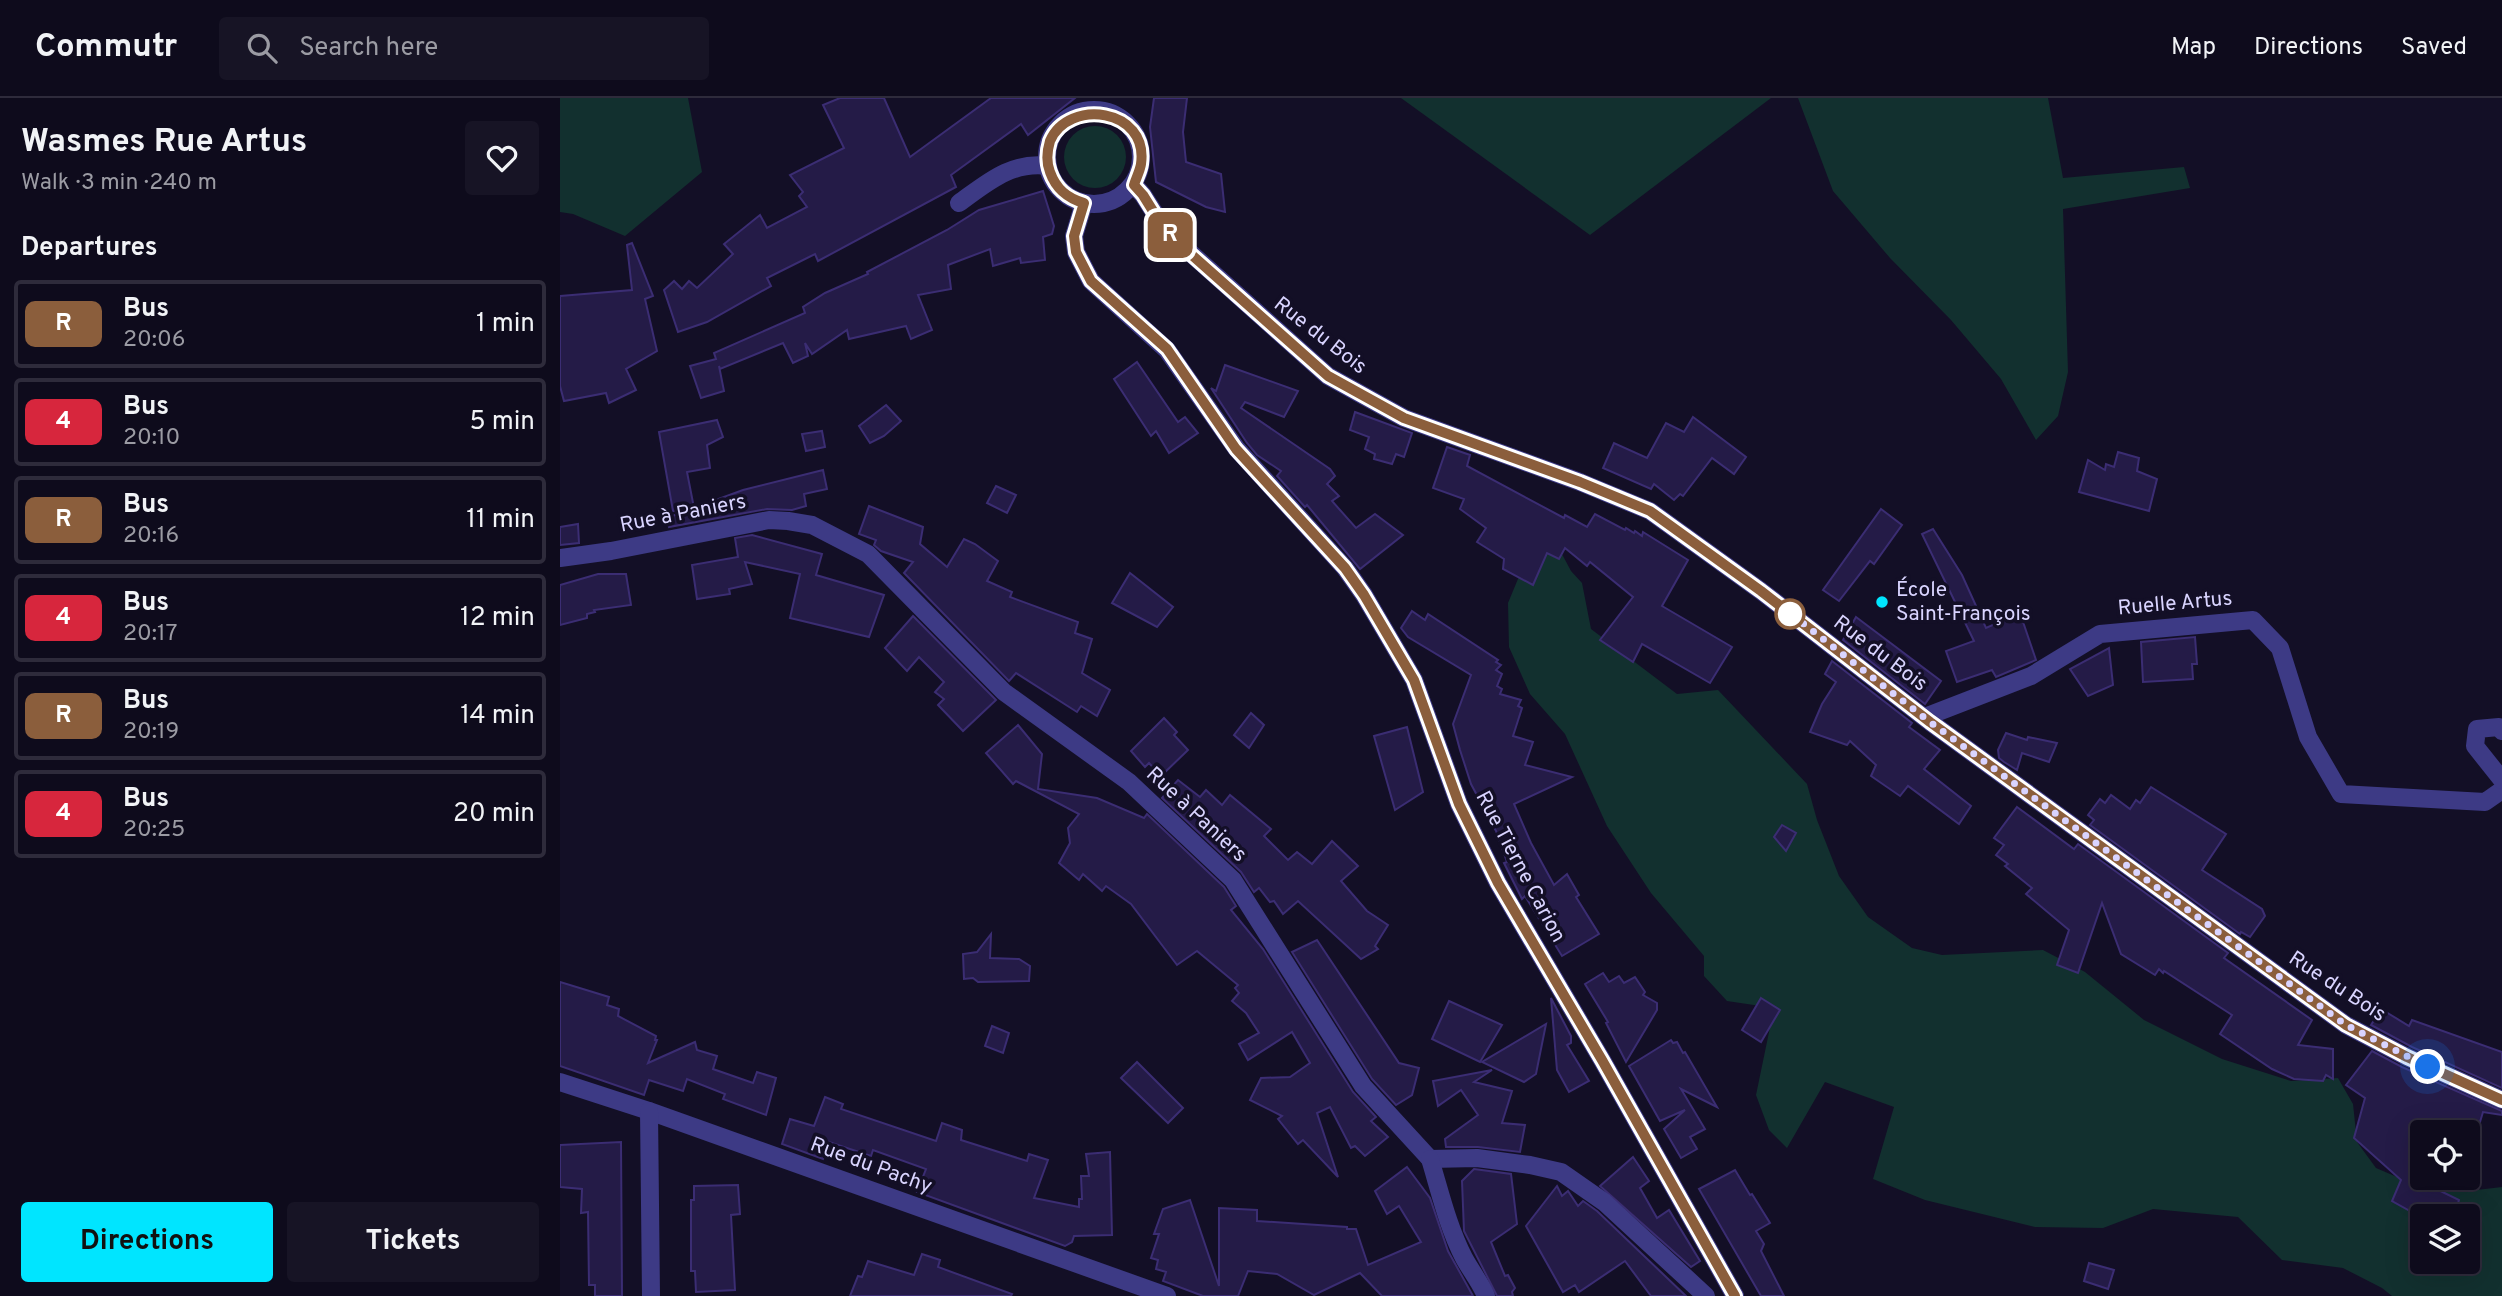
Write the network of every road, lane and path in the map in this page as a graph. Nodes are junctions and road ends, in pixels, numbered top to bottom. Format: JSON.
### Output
{"nodes":[{"id":1,"x":1111,"y":104,"type":"edge"},
{"id":2,"x":1048,"y":166,"type":"junction"},
{"id":3,"x":1134,"y":185,"type":"junction"},
{"id":4,"x":959,"y":203,"type":"dead end"},
{"id":5,"x":1084,"y":203,"type":"junction"},
{"id":6,"x":560,"y":558,"type":"edge"},
{"id":7,"x":1925,"y":717,"type":"junction"},
{"id":8,"x":2502,"y":731,"type":"edge"},
{"id":9,"x":2502,"y":780,"type":"edge"},
{"id":10,"x":2502,"y":790,"type":"edge"},
{"id":11,"x":560,"y":1082,"type":"edge"},
{"id":12,"x":2502,"y":1100,"type":"edge"},
{"id":13,"x":649,"y":1111,"type":"junction"},
{"id":14,"x":1430,"y":1159,"type":"junction"},
{"id":15,"x":651,"y":1296,"type":"edge"},
{"id":16,"x":1167,"y":1296,"type":"edge"},
{"id":17,"x":1486,"y":1296,"type":"edge"},
{"id":18,"x":1706,"y":1296,"type":"edge"},
{"id":19,"x":1735,"y":1296,"type":"edge"}],
"edges":[{"from":1,"to":2,"type":"street"},
{"from":1,"to":3,"type":"street"},
{"from":2,"to":4,"type":"street"},
{"from":2,"to":5,"type":"street"},
{"from":3,"to":5,"type":"street"},
{"from":3,"to":7,"type":"street","name":"Rue du Bois"},
{"from":5,"to":19,"type":"street","name":"Rue Tierne Carion"},
{"from":6,"to":14,"type":"street","name":"Rue à Paniers"},
{"from":7,"to":10,"type":"street","name":"Ruelle Artus"},
{"from":7,"to":12,"type":"street","name":"Rue du Bois"},
{"from":8,"to":9,"type":"street"},
{"from":11,"to":13,"type":"street","name":"Rue du Pachy"},
{"from":13,"to":15,"type":"street"},
{"from":13,"to":16,"type":"street","name":"Rue du Pachy"},
{"from":14,"to":17,"type":"street"},
{"from":14,"to":18,"type":"street"}]}
